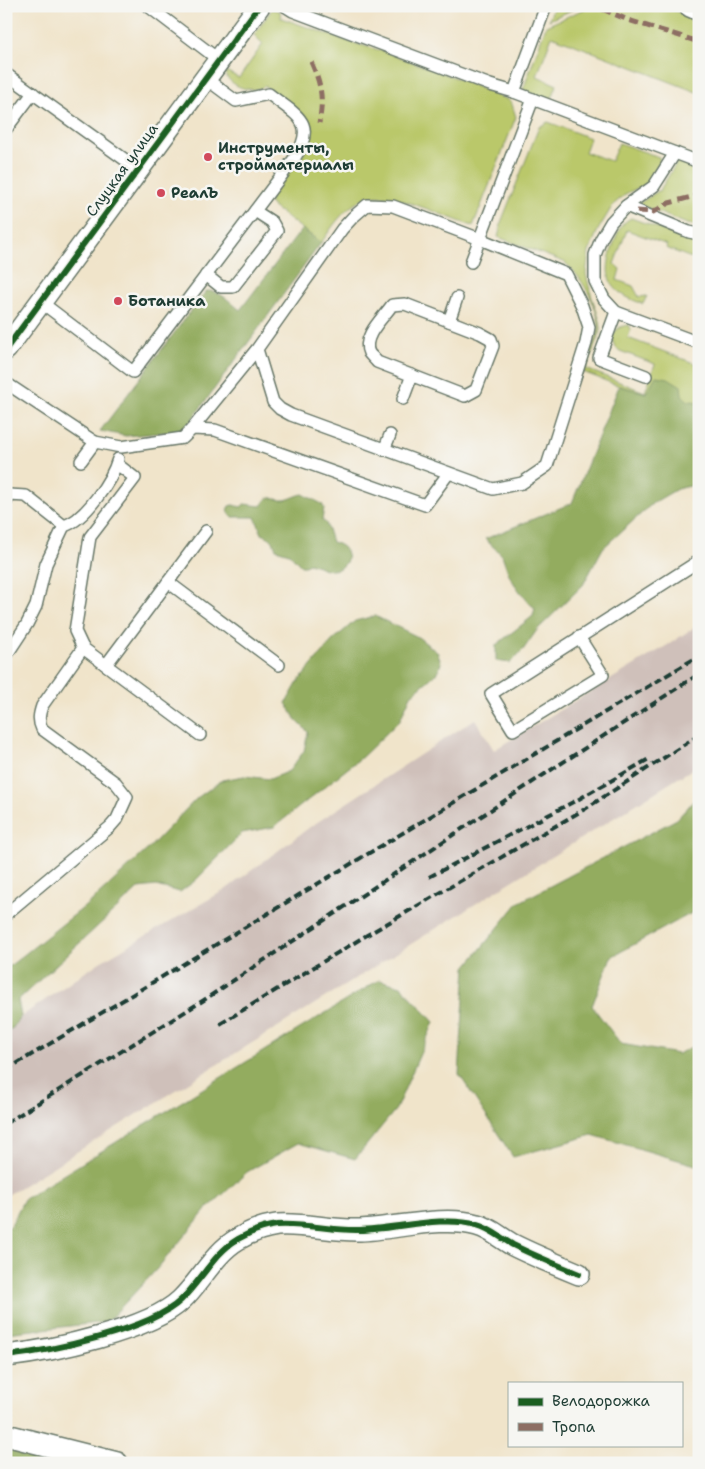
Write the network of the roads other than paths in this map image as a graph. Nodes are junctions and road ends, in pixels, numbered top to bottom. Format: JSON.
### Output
{"nodes":[{"id":1,"x":148,"y":6,"type":"edge"},
{"id":2,"x":259,"y":6,"type":"edge"},
{"id":3,"x":285,"y":6,"type":"edge"},
{"id":4,"x":546,"y":6,"type":"edge"},
{"id":5,"x":690,"y":6,"type":"edge"},
{"id":6,"x":699,"y":10,"type":"edge"},
{"id":7,"x":219,"y":60,"type":"junction"},
{"id":8,"x":6,"y":74,"type":"edge"},
{"id":9,"x":205,"y":78,"type":"junction"},
{"id":10,"x":514,"y":92,"type":"junction"},
{"id":11,"x":33,"y":93,"type":"junction"},
{"id":12,"x":533,"y":99,"type":"junction"},
{"id":13,"x":6,"y":129,"type":"edge"},
{"id":14,"x":675,"y":153,"type":"junction"},
{"id":15,"x":699,"y":162,"type":"edge"},
{"id":16,"x":138,"y":169,"type":"junction"},
{"id":17,"x":626,"y":206,"type":"junction"},
{"id":18,"x":255,"y":211,"type":"junction"},
{"id":19,"x":699,"y":234,"type":"edge"},
{"id":20,"x":480,"y":239,"type":"junction"},
{"id":21,"x":471,"y":262,"type":"dead end"},
{"id":22,"x":206,"y":276,"type":"junction"},
{"id":23,"x":457,"y":298,"type":"dead end"},
{"id":24,"x":41,"y":302,"type":"junction"},
{"id":25,"x":616,"y":312,"type":"junction"},
{"id":26,"x":448,"y":321,"type":"junction"},
{"id":27,"x":699,"y":343,"type":"edge"},
{"id":28,"x":6,"y":349,"type":"edge"},
{"id":29,"x":257,"y":349,"type":"junction"},
{"id":30,"x":412,"y":375,"type":"junction"},
{"id":31,"x":646,"y":376,"type":"dead end"},
{"id":32,"x":6,"y":383,"type":"edge"},
{"id":33,"x":403,"y":399,"type":"dead end"},
{"id":34,"x":192,"y":429,"type":"junction"},
{"id":35,"x":390,"y":435,"type":"dead end"},
{"id":36,"x":95,"y":442,"type":"junction"},
{"id":37,"x":121,"y":447,"type":"junction"},
{"id":38,"x":384,"y":450,"type":"junction"},
{"id":39,"x":81,"y":461,"type":"dead end"},
{"id":40,"x":117,"y":464,"type":"junction"},
{"id":41,"x":448,"y":474,"type":"junction"},
{"id":42,"x":6,"y":502,"type":"edge"},
{"id":43,"x":64,"y":526,"type":"junction"},
{"id":44,"x":206,"y":531,"type":"dead end"},
{"id":45,"x":699,"y":561,"type":"edge"},
{"id":46,"x":168,"y":582,"type":"junction"},
{"id":47,"x":579,"y":638,"type":"junction"},
{"id":48,"x":83,"y":648,"type":"junction"},
{"id":49,"x":6,"y":656,"type":"edge"},
{"id":50,"x":106,"y":665,"type":"junction"},
{"id":51,"x":279,"y":665,"type":"dead end"},
{"id":52,"x":200,"y":735,"type":"dead end"},
{"id":53,"x":6,"y":914,"type":"edge"},
{"id":54,"x":579,"y":1274,"type":"dead end"},
{"id":55,"x":6,"y":1356,"type":"edge"},
{"id":56,"x":6,"y":1435,"type":"edge"},
{"id":57,"x":116,"y":1463,"type":"edge"}],
"edges":[{"from":1,"to":7,"type":"lane"},
{"from":2,"to":7,"type":"street","name":"Слуцкая улица"},
{"from":3,"to":10,"type":"lane"},
{"from":4,"to":10,"type":"lane"},
{"from":5,"to":6,"type":"street"},
{"from":7,"to":9,"type":"street","name":"Слуцкая улица"},
{"from":8,"to":11,"type":"lane"},
{"from":9,"to":16,"type":"street","name":"Слуцкая улица"},
{"from":9,"to":18,"type":"lane"},
{"from":10,"to":12,"type":"lane"},
{"from":11,"to":13,"type":"lane"},
{"from":11,"to":16,"type":"lane"},
{"from":12,"to":14,"type":"lane"},
{"from":12,"to":20,"type":"lane"},
{"from":14,"to":15,"type":"lane"},
{"from":14,"to":17,"type":"lane"},
{"from":16,"to":24,"type":"street","name":"Слуцкая улица"},
{"from":17,"to":19,"type":"lane"},
{"from":17,"to":25,"type":"lane"},
{"from":18,"to":22,"type":"lane"},
{"from":18,"to":22,"type":"lane"},
{"from":20,"to":21,"type":"lane"},
{"from":20,"to":29,"type":"lane"},
{"from":20,"to":41,"type":"lane"},
{"from":22,"to":24,"type":"lane"},
{"from":23,"to":26,"type":"lane"},
{"from":24,"to":28,"type":"street","name":"Слуцкая улица"},
{"from":25,"to":27,"type":"lane"},
{"from":25,"to":31,"type":"lane"},
{"from":26,"to":30,"type":"lane"},
{"from":26,"to":30,"type":"lane"},
{"from":29,"to":34,"type":"lane"},
{"from":29,"to":38,"type":"lane"},
{"from":30,"to":33,"type":"lane"},
{"from":32,"to":36,"type":"lane"},
{"from":34,"to":37,"type":"lane"},
{"from":34,"to":41,"type":"lane"},
{"from":35,"to":38,"type":"lane"},
{"from":36,"to":37,"type":"lane"},
{"from":36,"to":39,"type":"lane"},
{"from":37,"to":40,"type":"lane"},
{"from":38,"to":41,"type":"lane"},
{"from":40,"to":43,"type":"lane"},
{"from":40,"to":48,"type":"lane"},
{"from":42,"to":43,"type":"lane"},
{"from":43,"to":49,"type":"lane"},
{"from":44,"to":46,"type":"lane"},
{"from":45,"to":47,"type":"lane"},
{"from":46,"to":50,"type":"lane"},
{"from":46,"to":51,"type":"lane"},
{"from":47,"to":47,"type":"lane"},
{"from":48,"to":50,"type":"lane"},
{"from":48,"to":53,"type":"lane"},
{"from":50,"to":52,"type":"lane"},
{"from":54,"to":55,"type":"street"},
{"from":56,"to":57,"type":"street"}]}
